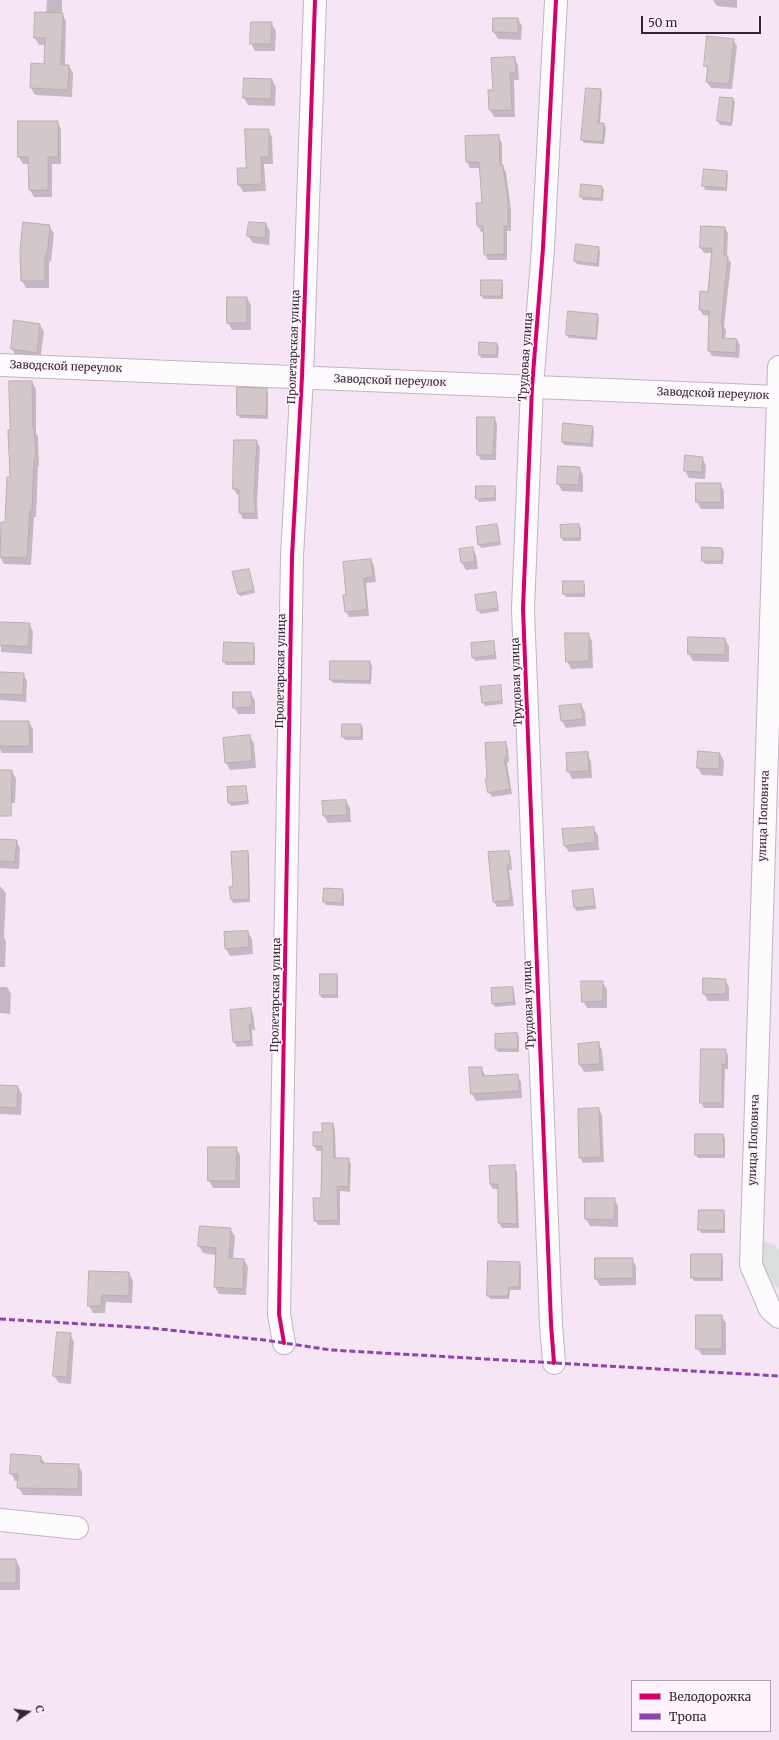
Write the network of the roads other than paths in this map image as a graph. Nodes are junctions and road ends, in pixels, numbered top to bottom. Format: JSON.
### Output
{"nodes":[{"id":1,"x":315,"y":0,"type":"edge"},
{"id":2,"x":556,"y":0,"type":"edge"},
{"id":3,"x":0,"y":365,"type":"edge"},
{"id":4,"x":779,"y":367,"type":"edge"},
{"id":5,"x":302,"y":377,"type":"junction"},
{"id":6,"x":532,"y":387,"type":"junction"},
{"id":7,"x":778,"y":397,"type":"edge"},
{"id":8,"x":779,"y":1317,"type":"edge"},
{"id":9,"x":284,"y":1343,"type":"dead end"},
{"id":10,"x":554,"y":1363,"type":"dead end"},
{"id":11,"x":0,"y":1520,"type":"edge"},
{"id":12,"x":77,"y":1528,"type":"dead end"}],
"edges":[{"from":1,"to":5,"type":"street","name":"Пролетарская улица"},
{"from":2,"to":6,"type":"street","name":"Трудовая улица"},
{"from":3,"to":5,"type":"street","name":"Заводской переулок"},
{"from":4,"to":7,"type":"street","name":"улица Поповича"},
{"from":5,"to":6,"type":"street","name":"Заводской переулок"},
{"from":5,"to":9,"type":"street","name":"Пролетарская улица"},
{"from":6,"to":7,"type":"street","name":"Заводской переулок"},
{"from":6,"to":10,"type":"street","name":"Трудовая улица"},
{"from":7,"to":8,"type":"street","name":"улица Поповича"},
{"from":11,"to":12,"type":"street"}]}
